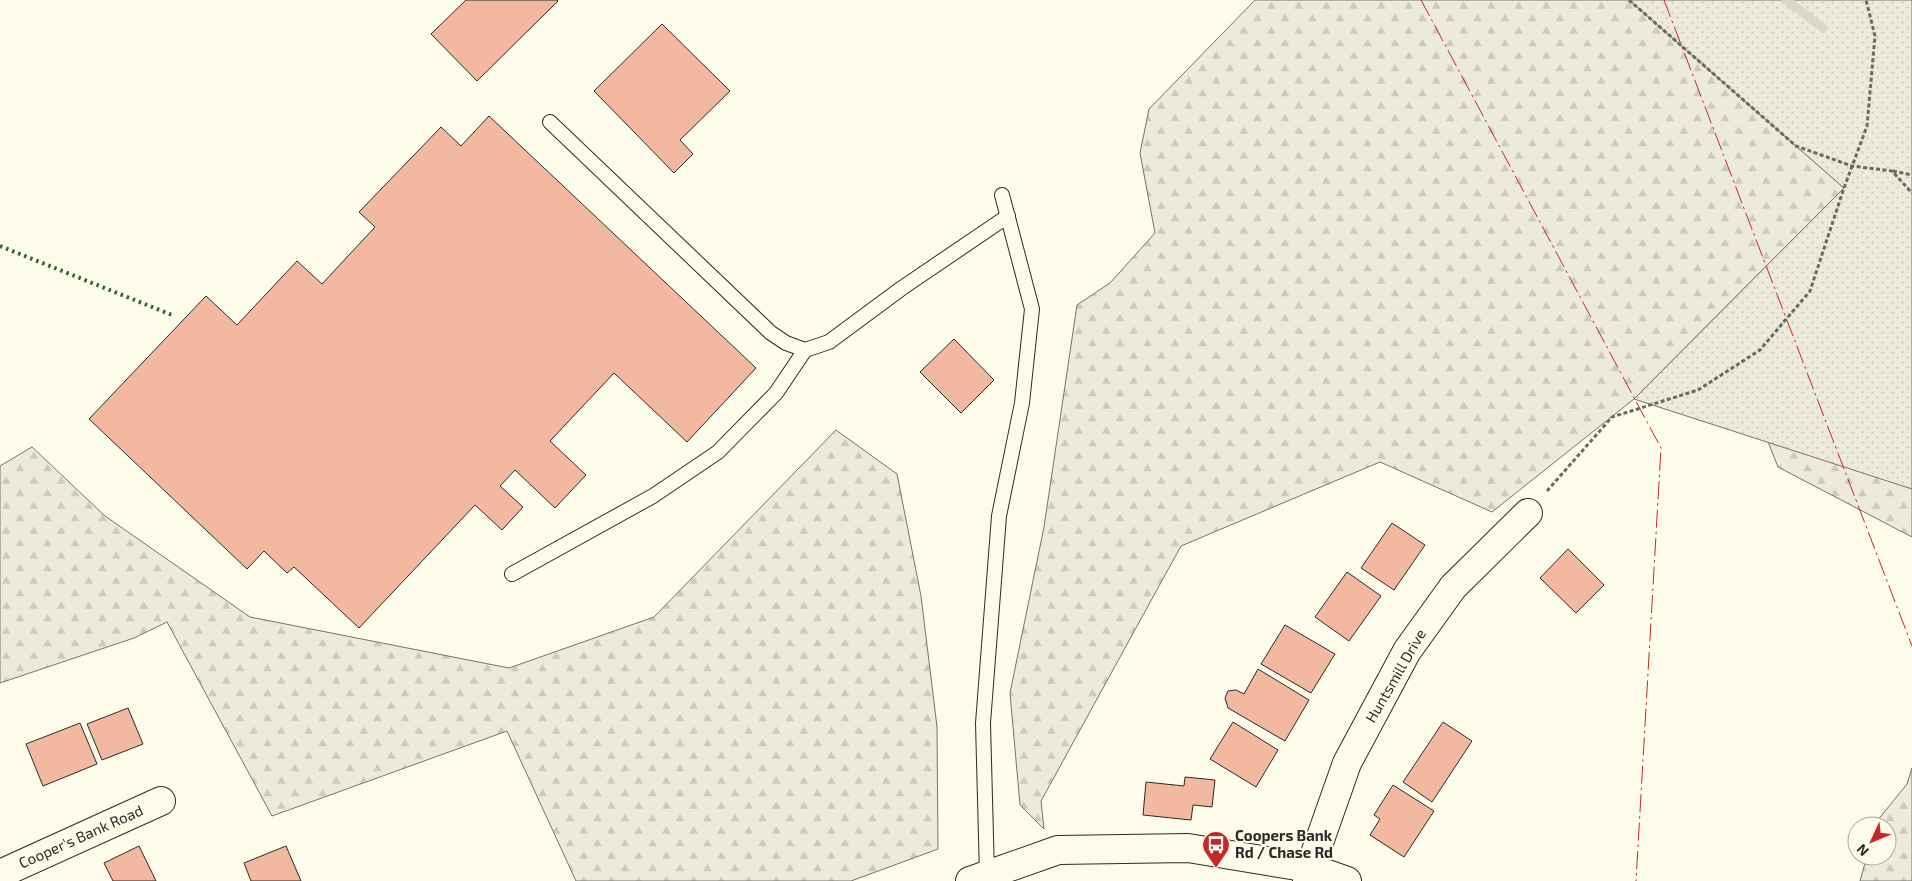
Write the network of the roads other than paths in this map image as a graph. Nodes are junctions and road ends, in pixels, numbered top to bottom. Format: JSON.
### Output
{"nodes":[{"id":1,"x":550,"y":122,"type":"dead end"},
{"id":2,"x":1002,"y":196,"type":"dead end"},
{"id":3,"x":1008,"y":216,"type":"junction"},
{"id":4,"x":805,"y":350,"type":"junction"},
{"id":5,"x":1528,"y":513,"type":"road end"},
{"id":6,"x":512,"y":574,"type":"dead end"},
{"id":7,"x":161,"y":801,"type":"dead end"},
{"id":8,"x":0,"y":874,"type":"edge"},
{"id":9,"x":1308,"y":874,"type":"edge"},
{"id":10,"x":979,"y":878,"type":"edge"},
{"id":11,"x":1348,"y":881,"type":"edge"}],
"edges":[{"from":1,"to":4,"type":"lane"},
{"from":2,"to":3,"type":"lane"},
{"from":3,"to":4,"type":"lane"},
{"from":3,"to":10,"type":"lane"},
{"from":4,"to":6,"type":"lane"},
{"from":5,"to":9,"type":"street","name":"Huntsmill Drive"},
{"from":7,"to":8,"type":"street","name":"Cooper's Bank Road"},
{"from":9,"to":10,"type":"street"},
{"from":9,"to":11,"type":"street"}]}
